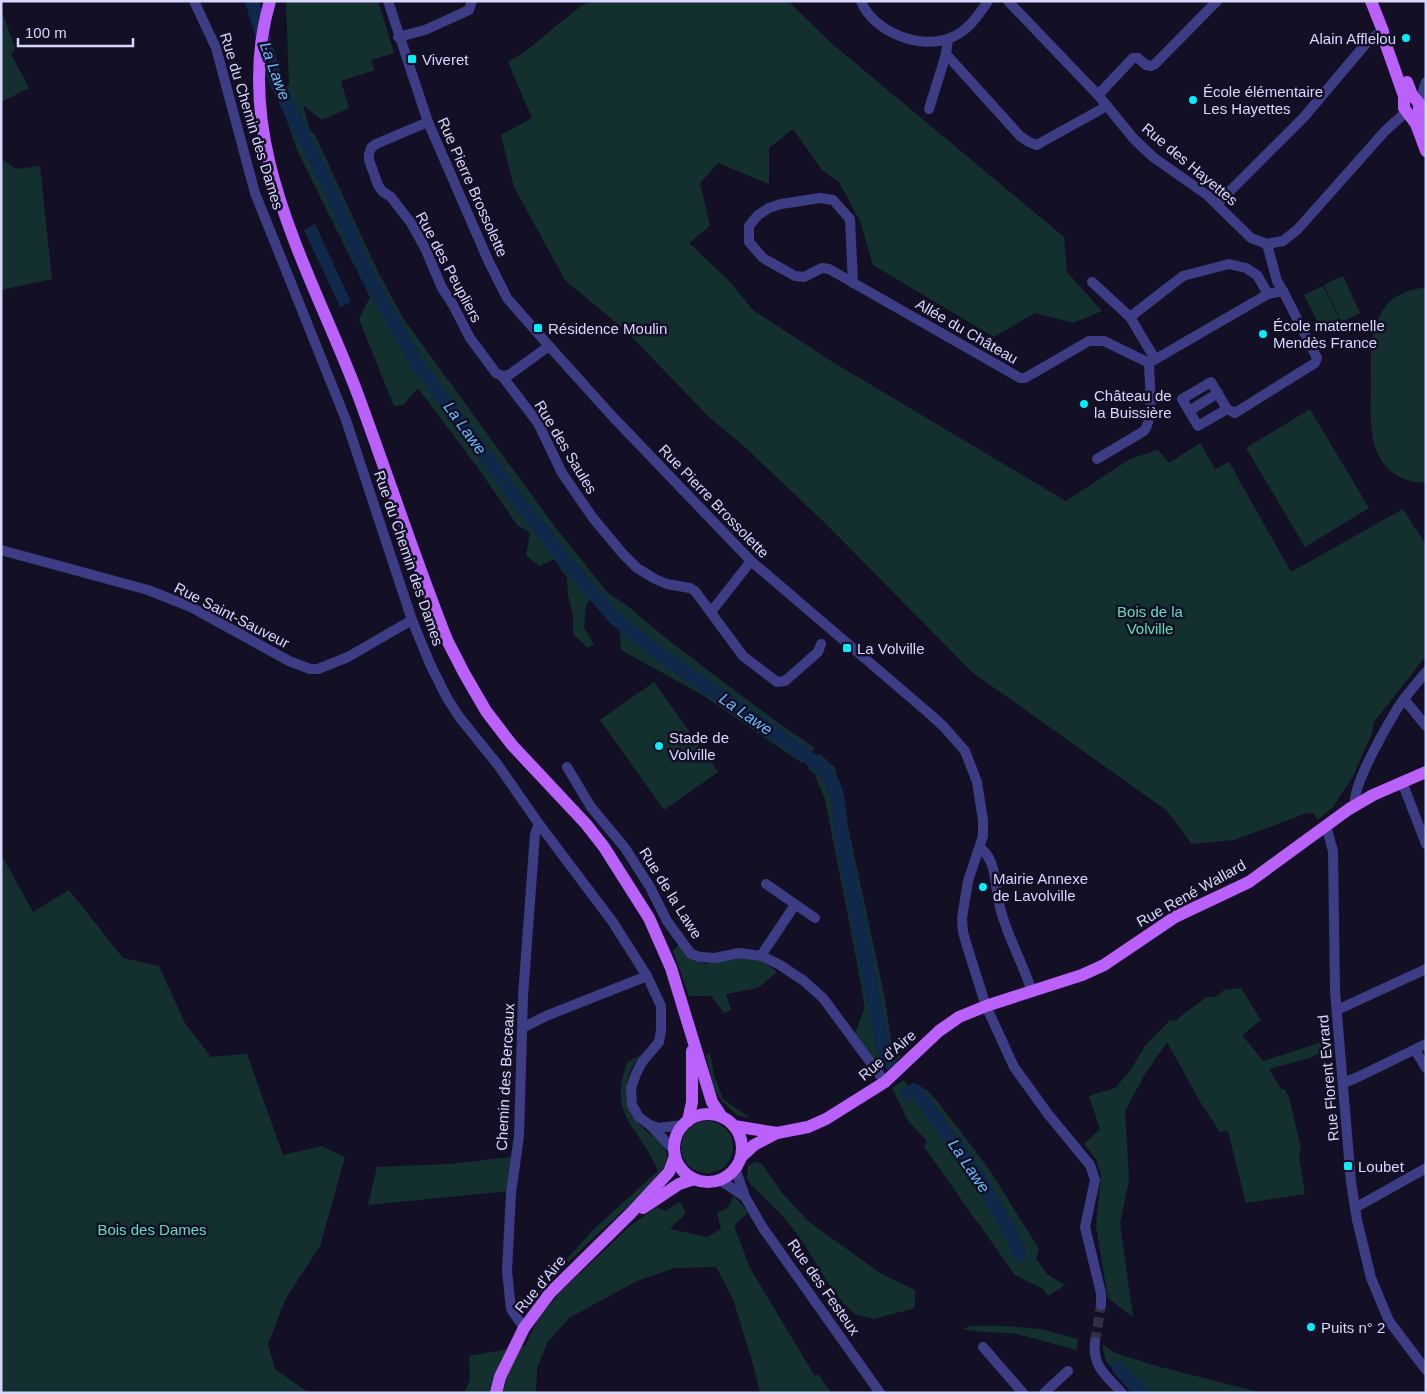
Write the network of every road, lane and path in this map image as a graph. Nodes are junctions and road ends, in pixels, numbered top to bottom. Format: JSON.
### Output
{"nodes":[{"id":1,"x":194,"y":1,"type":"edge"},
{"id":2,"x":388,"y":1,"type":"edge"},
{"id":3,"x":472,"y":1,"type":"edge"},
{"id":4,"x":862,"y":1,"type":"edge"},
{"id":5,"x":988,"y":1,"type":"edge"},
{"id":6,"x":1008,"y":1,"type":"edge"},
{"id":7,"x":1217,"y":1,"type":"edge"},
{"id":8,"x":1371,"y":1,"type":"edge"},
{"id":9,"x":268,"y":7,"type":"edge"},
{"id":10,"x":1383,"y":31,"type":"junction"},
{"id":11,"x":398,"y":37,"type":"junction"},
{"id":12,"x":948,"y":39,"type":"junction"},
{"id":13,"x":946,"y":54,"type":"junction"},
{"id":14,"x":1426,"y":82,"type":"edge"},
{"id":15,"x":1098,"y":95,"type":"junction"},
{"id":16,"x":1107,"y":106,"type":"junction"},
{"id":17,"x":1412,"y":107,"type":"junction"},
{"id":18,"x":929,"y":109,"type":"dead end"},
{"id":19,"x":428,"y":122,"type":"junction"},
{"id":20,"x":1426,"y":129,"type":"edge"},
{"id":21,"x":1426,"y":151,"type":"edge"},
{"id":22,"x":1218,"y":204,"type":"junction"},
{"id":23,"x":1267,"y":244,"type":"junction"},
{"id":24,"x":1092,"y":282,"type":"dead end"},
{"id":25,"x":853,"y":283,"type":"junction"},
{"id":26,"x":1283,"y":291,"type":"junction"},
{"id":27,"x":1268,"y":294,"type":"junction"},
{"id":28,"x":1130,"y":316,"type":"junction"},
{"id":29,"x":549,"y":346,"type":"junction"},
{"id":30,"x":1152,"y":361,"type":"junction"},
{"id":31,"x":502,"y":376,"type":"junction"},
{"id":32,"x":1231,"y":411,"type":"junction"},
{"id":33,"x":1097,"y":459,"type":"dead end"},
{"id":34,"x":1,"y":550,"type":"edge"},
{"id":35,"x":751,"y":562,"type":"junction"},
{"id":36,"x":710,"y":612,"type":"junction"},
{"id":37,"x":412,"y":620,"type":"junction"},
{"id":38,"x":821,"y":644,"type":"dead end"},
{"id":39,"x":1426,"y":672,"type":"edge"},
{"id":40,"x":1404,"y":699,"type":"junction"},
{"id":41,"x":1426,"y":726,"type":"edge"},
{"id":42,"x":567,"y":767,"type":"dead end"},
{"id":43,"x":1426,"y":772,"type":"edge"},
{"id":44,"x":1402,"y":782,"type":"junction"},
{"id":45,"x":1355,"y":806,"type":"junction"},
{"id":46,"x":539,"y":824,"type":"junction"},
{"id":47,"x":1326,"y":826,"type":"junction"},
{"id":48,"x":1426,"y":844,"type":"edge"},
{"id":49,"x":980,"y":848,"type":"junction"},
{"id":50,"x":766,"y":884,"type":"dead end"},
{"id":51,"x":795,"y":905,"type":"junction"},
{"id":52,"x":815,"y":918,"type":"dead end"},
{"id":53,"x":762,"y":956,"type":"junction"},
{"id":54,"x":1426,"y":969,"type":"edge"},
{"id":55,"x":648,"y":976,"type":"junction"},
{"id":56,"x":1032,"y":992,"type":"junction"},
{"id":57,"x":986,"y":1006,"type":"junction"},
{"id":58,"x":1337,"y":1010,"type":"junction"},
{"id":59,"x":959,"y":1017,"type":"joint"},
{"id":60,"x":524,"y":1026,"type":"junction"},
{"id":61,"x":692,"y":1036,"type":"junction"},
{"id":62,"x":1426,"y":1044,"type":"edge"},
{"id":63,"x":1415,"y":1050,"type":"junction"},
{"id":64,"x":1426,"y":1068,"type":"edge"},
{"id":65,"x":885,"y":1082,"type":"junction"},
{"id":66,"x":1343,"y":1082,"type":"junction"},
{"id":67,"x":722,"y":1117,"type":"junction"},
{"id":68,"x":686,"y":1123,"type":"junction"},
{"id":69,"x":650,"y":1125,"type":"junction"},
{"id":70,"x":734,"y":1126,"type":"junction"},
{"id":71,"x":778,"y":1133,"type":"junction"},
{"id":72,"x":675,"y":1154,"type":"junction"},
{"id":73,"x":738,"y":1163,"type":"junction"},
{"id":74,"x":1426,"y":1168,"type":"edge"},
{"id":75,"x":694,"y":1179,"type":"junction"},
{"id":76,"x":720,"y":1180,"type":"junction"},
{"id":77,"x":745,"y":1197,"type":"junction"},
{"id":78,"x":1355,"y":1208,"type":"junction"},
{"id":79,"x":631,"y":1213,"type":"junction"},
{"id":80,"x":1101,"y":1305,"type":"tunnel mouth"},
{"id":81,"x":524,"y":1328,"type":"junction"},
{"id":82,"x":1095,"y":1342,"type":"tunnel mouth"},
{"id":83,"x":983,"y":1347,"type":"dead end"},
{"id":84,"x":1426,"y":1370,"type":"edge"},
{"id":85,"x":1068,"y":1372,"type":"dead end"},
{"id":86,"x":496,"y":1393,"type":"edge"},
{"id":87,"x":880,"y":1393,"type":"edge"},
{"id":88,"x":1023,"y":1393,"type":"edge"},
{"id":89,"x":1044,"y":1393,"type":"edge"},
{"id":90,"x":1122,"y":1393,"type":"edge"}],
"edges":[{"from":1,"to":37,"type":"street","name":"Rue du Chemin des Dames"},
{"from":2,"to":11,"type":"street","name":"Rue Pierre Brossolette"},
{"from":3,"to":11,"type":"street"},
{"from":4,"to":12,"type":"street"},
{"from":5,"to":12,"type":"street"},
{"from":6,"to":15,"type":"street","name":"Rue des Hayettes"},
{"from":7,"to":15,"type":"street"},
{"from":8,"to":10,"type":"main road"},
{"from":9,"to":61,"type":"main road"},
{"from":10,"to":17,"type":"main road"},
{"from":10,"to":22,"type":"street"},
{"from":11,"to":19,"type":"street","name":"Rue Pierre Brossolette"},
{"from":12,"to":13,"type":"street"},
{"from":13,"to":16,"type":"street"},
{"from":13,"to":18,"type":"street"},
{"from":14,"to":17,"type":"street"},
{"from":15,"to":16,"type":"street","name":"Rue des Hayettes"},
{"from":16,"to":22,"type":"street","name":"Rue des Hayettes"},
{"from":17,"to":20,"type":"main road"},
{"from":17,"to":21,"type":"main road"},
{"from":17,"to":23,"type":"street"},
{"from":19,"to":29,"type":"street","name":"Rue Pierre Brossolette"},
{"from":19,"to":31,"type":"street","name":"Rue des Peupliers"},
{"from":22,"to":23,"type":"street","name":"Rue des Hayettes"},
{"from":23,"to":26,"type":"street"},
{"from":24,"to":28,"type":"street"},
{"from":25,"to":25,"type":"street","name":"Allée du Château"},
{"from":25,"to":30,"type":"street","name":"Allée du Château"},
{"from":26,"to":27,"type":"street"},
{"from":26,"to":32,"type":"street"},
{"from":27,"to":28,"type":"street"},
{"from":27,"to":30,"type":"street"},
{"from":28,"to":30,"type":"street"},
{"from":29,"to":31,"type":"street"},
{"from":29,"to":35,"type":"street","name":"Rue Pierre Brossolette"},
{"from":30,"to":33,"type":"street"},
{"from":31,"to":36,"type":"street","name":"Rue des Saules"},
{"from":32,"to":32,"type":"street"},
{"from":34,"to":37,"type":"street","name":"Rue Saint-Sauveur"},
{"from":35,"to":36,"type":"street"},
{"from":35,"to":49,"type":"street","name":"Rue Pierre Brossolette"},
{"from":36,"to":38,"type":"street"},
{"from":37,"to":46,"type":"street","name":"Rue du Chemin des Dames"},
{"from":39,"to":40,"type":"street"},
{"from":40,"to":41,"type":"street"},
{"from":40,"to":45,"type":"street"},
{"from":42,"to":53,"type":"street","name":"Rue de la Lawe"},
{"from":43,"to":44,"type":"main road","name":"Rue René Wallard"},
{"from":44,"to":45,"type":"main road","name":"Rue René Wallard"},
{"from":44,"to":48,"type":"street"},
{"from":45,"to":47,"type":"main road","name":"Rue René Wallard"},
{"from":46,"to":55,"type":"street","name":"Rue du Chemin des Dames"},
{"from":46,"to":60,"type":"street","name":"Chemin des Berceaux"},
{"from":47,"to":56,"type":"main road","name":"Rue René Wallard"},
{"from":47,"to":58,"type":"street","name":"Rue Florent Evrard"},
{"from":49,"to":56,"type":"street"},
{"from":49,"to":57,"type":"street","name":"Rue Pierre Brossolette"},
{"from":50,"to":51,"type":"street"},
{"from":51,"to":52,"type":"street"},
{"from":51,"to":53,"type":"street"},
{"from":53,"to":65,"type":"street","name":"Rue de la Lawe"},
{"from":54,"to":58,"type":"street"},
{"from":55,"to":60,"type":"street"},
{"from":55,"to":69,"type":"street","name":"Rue du Chemin des Dames"},
{"from":56,"to":57,"type":"main road","name":"Rue René Wallard"},
{"from":57,"to":59,"type":"main road","name":"Rue René Wallard"},
{"from":57,"to":80,"type":"street","name":"Rue Pierre Brossolette"},
{"from":58,"to":66,"type":"street","name":"Rue Florent Evrard"},
{"from":59,"to":65,"type":"main road","name":"Rue d'Aire"},
{"from":60,"to":81,"type":"street","name":"Chemin des Berceaux"},
{"from":61,"to":67,"type":"main road"},
{"from":61,"to":68,"type":"main road"},
{"from":62,"to":63,"type":"street"},
{"from":63,"to":64,"type":"street"},
{"from":63,"to":66,"type":"street"},
{"from":65,"to":71,"type":"main road","name":"Rue d'Aire"},
{"from":66,"to":78,"type":"street","name":"Rue Florent Evrard"},
{"from":67,"to":68,"type":"main road"},
{"from":67,"to":70,"type":"main road"},
{"from":68,"to":69,"type":"street"},
{"from":68,"to":72,"type":"main road"},
{"from":69,"to":72,"type":"street","name":"Rue du Chemin des Dames"},
{"from":70,"to":71,"type":"main road","name":"Rue d'Aire"},
{"from":70,"to":73,"type":"main road"},
{"from":71,"to":73,"type":"main road","name":"Rue d'Aire"},
{"from":72,"to":75,"type":"main road"},
{"from":72,"to":79,"type":"main road","name":"Rue d'Aire"},
{"from":73,"to":76,"type":"main road"},
{"from":73,"to":77,"type":"street","name":"Rue des Festeux"},
{"from":74,"to":78,"type":"street"},
{"from":75,"to":76,"type":"main road"},
{"from":75,"to":79,"type":"main road","name":"Rue d'Aire"},
{"from":76,"to":77,"type":"street","name":"Rue des Festeux"},
{"from":77,"to":87,"type":"street","name":"Rue des Festeux"},
{"from":78,"to":84,"type":"street","name":"Rue Florent Evrard"},
{"from":79,"to":81,"type":"main road","name":"Rue d'Aire"},
{"from":81,"to":86,"type":"main road","name":"Rue d'Aire"},
{"from":82,"to":90,"type":"street"},
{"from":83,"to":88,"type":"street"},
{"from":85,"to":89,"type":"street"}]}
